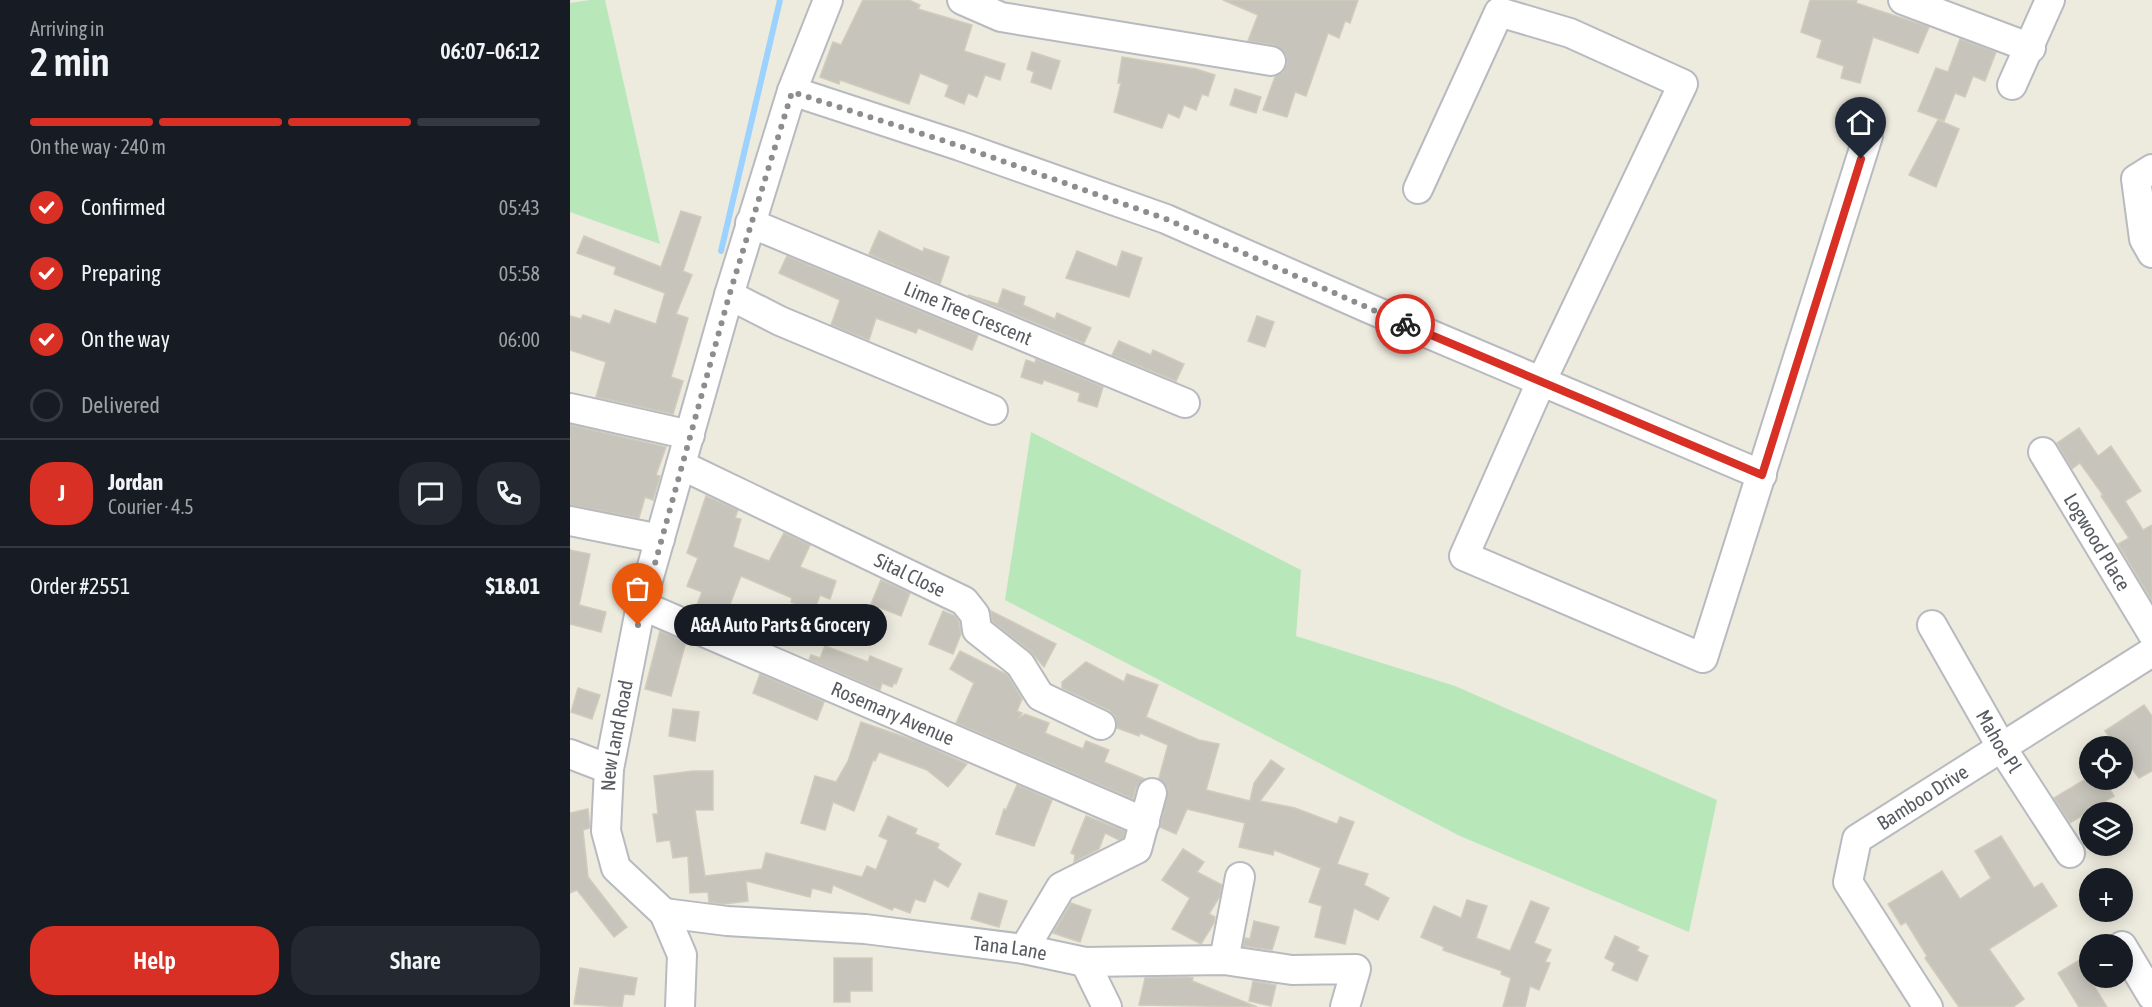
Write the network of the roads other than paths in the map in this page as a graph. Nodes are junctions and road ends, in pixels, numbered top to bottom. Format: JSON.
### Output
{"nodes":[{"id":1,"x":828,"y":0,"type":"edge"},
{"id":2,"x":962,"y":0,"type":"edge"},
{"id":3,"x":1903,"y":0,"type":"edge"},
{"id":4,"x":2050,"y":0,"type":"edge"},
{"id":5,"x":2031,"y":48,"type":"junction"},
{"id":6,"x":1271,"y":61,"type":"dead end"},
{"id":7,"x":2012,"y":86,"type":"dead end"},
{"id":8,"x":792,"y":92,"type":"junction"},
{"id":9,"x":1868,"y":136,"type":"dead end"},
{"id":10,"x":2152,"y":169,"type":"edge"},
{"id":11,"x":1418,"y":189,"type":"dead end"},
{"id":12,"x":750,"y":224,"type":"junction"},
{"id":13,"x":2152,"y":253,"type":"edge"},
{"id":14,"x":729,"y":296,"type":"junction"},
{"id":15,"x":1541,"y":382,"type":"junction"},
{"id":16,"x":1185,"y":403,"type":"dead end"},
{"id":17,"x":570,"y":408,"type":"edge"},
{"id":18,"x":993,"y":410,"type":"dead end"},
{"id":19,"x":690,"y":435,"type":"junction"},
{"id":20,"x":2043,"y":452,"type":"dead end"},
{"id":21,"x":681,"y":465,"type":"junction"},
{"id":22,"x":1762,"y":475,"type":"junction"},
{"id":23,"x":570,"y":521,"type":"edge"},
{"id":24,"x":660,"y":539,"type":"junction"},
{"id":25,"x":641,"y":605,"type":"junction"},
{"id":26,"x":1932,"y":625,"type":"dead end"},
{"id":27,"x":2152,"y":633,"type":"edge"},
{"id":28,"x":2152,"y":652,"type":"edge"},
{"id":29,"x":1101,"y":725,"type":"dead end"},
{"id":30,"x":2001,"y":748,"type":"junction"},
{"id":31,"x":570,"y":754,"type":"edge"},
{"id":32,"x":609,"y":769,"type":"junction"},
{"id":33,"x":1152,"y":793,"type":"dead end"},
{"id":34,"x":1144,"y":822,"type":"junction"},
{"id":35,"x":2070,"y":853,"type":"dead end"},
{"id":36,"x":1240,"y":877,"type":"dead end"},
{"id":37,"x":664,"y":913,"type":"junction"},
{"id":38,"x":1024,"y":949,"type":"junction"},
{"id":39,"x":1224,"y":960,"type":"junction"},
{"id":40,"x":1085,"y":962,"type":"junction"},
{"id":41,"x":2133,"y":964,"type":"edge"},
{"id":42,"x":2152,"y":996,"type":"edge"},
{"id":43,"x":680,"y":1007,"type":"edge"},
{"id":44,"x":1107,"y":1007,"type":"edge"},
{"id":45,"x":1345,"y":1007,"type":"edge"},
{"id":46,"x":1928,"y":1007,"type":"edge"}],
"edges":[{"from":1,"to":8,"type":"street","name":"New Land Road"},
{"from":2,"to":6,"type":"street"},
{"from":3,"to":5,"type":"street"},
{"from":4,"to":5,"type":"street"},
{"from":5,"to":7,"type":"street"},
{"from":8,"to":12,"type":"street","name":"New Land Road"},
{"from":8,"to":15,"type":"street"},
{"from":9,"to":22,"type":"street"},
{"from":10,"to":13,"type":"street"},
{"from":11,"to":15,"type":"street"},
{"from":12,"to":14,"type":"street","name":"New Land Road"},
{"from":12,"to":16,"type":"street","name":"Lime Tree Crescent"},
{"from":14,"to":18,"type":"street"},
{"from":14,"to":19,"type":"street","name":"New Land Road"},
{"from":15,"to":22,"type":"street"},
{"from":15,"to":22,"type":"street"},
{"from":17,"to":19,"type":"street"},
{"from":19,"to":21,"type":"street","name":"New Land Road"},
{"from":20,"to":27,"type":"street","name":"Logwood Place"},
{"from":21,"to":24,"type":"street","name":"New Land Road"},
{"from":21,"to":29,"type":"street","name":"Sital Close"},
{"from":23,"to":24,"type":"street"},
{"from":24,"to":25,"type":"street","name":"New Land Road"},
{"from":25,"to":32,"type":"street","name":"New Land Road"},
{"from":25,"to":34,"type":"street","name":"Rosemary Avenue"},
{"from":26,"to":30,"type":"street","name":"Mahoe Pl"},
{"from":28,"to":30,"type":"street","name":"Bamboo Drive"},
{"from":30,"to":35,"type":"street","name":"Mahoe Pl"},
{"from":30,"to":46,"type":"street","name":"Bamboo Drive"},
{"from":31,"to":32,"type":"street"},
{"from":32,"to":37,"type":"street","name":"New Land Road"},
{"from":33,"to":34,"type":"street"},
{"from":34,"to":38,"type":"street"},
{"from":36,"to":39,"type":"street"},
{"from":37,"to":38,"type":"street","name":"Tana Lane"},
{"from":37,"to":43,"type":"street","name":"New Land Road"},
{"from":38,"to":40,"type":"street","name":"Tana Lane"},
{"from":39,"to":40,"type":"street","name":"Tana Lane"},
{"from":39,"to":45,"type":"street","name":"Tana Lane"},
{"from":40,"to":44,"type":"street"},
{"from":41,"to":42,"type":"street"}]}
